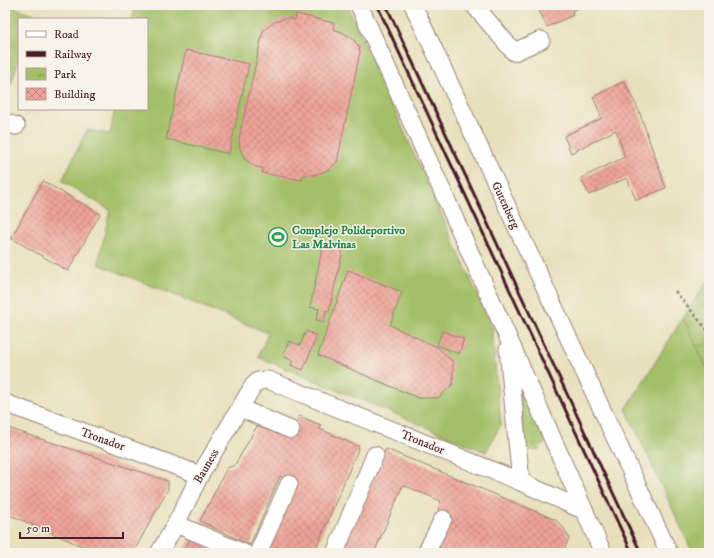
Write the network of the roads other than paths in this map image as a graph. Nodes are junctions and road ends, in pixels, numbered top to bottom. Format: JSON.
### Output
{"nodes":[{"id":1,"x":359,"y":5,"type":"edge"},
{"id":2,"x":413,"y":5,"type":"edge"},
{"id":3,"x":474,"y":5,"type":"edge"},
{"id":4,"x":541,"y":40,"type":"dead end"},
{"id":5,"x":506,"y":333,"type":"junction"},
{"id":6,"x":258,"y":381,"type":"joint"},
{"id":7,"x":5,"y":403,"type":"edge"},
{"id":8,"x":240,"y":408,"type":"junction"},
{"id":9,"x":291,"y":430,"type":"dead end"},
{"id":10,"x":375,"y":455,"type":"dead end"},
{"id":11,"x":200,"y":475,"type":"junction"},
{"id":12,"x":521,"y":482,"type":"junction"},
{"id":13,"x":289,"y":484,"type":"dead end"},
{"id":14,"x":585,"y":511,"type":"junction"},
{"id":15,"x":443,"y":519,"type":"dead end"},
{"id":16,"x":176,"y":524,"type":"junction"},
{"id":17,"x":159,"y":553,"type":"edge"},
{"id":18,"x":244,"y":553,"type":"edge"},
{"id":19,"x":258,"y":553,"type":"edge"},
{"id":20,"x":335,"y":553,"type":"edge"},
{"id":21,"x":426,"y":553,"type":"edge"},
{"id":22,"x":603,"y":553,"type":"edge"},
{"id":23,"x":669,"y":553,"type":"edge"}],
"edges":[{"from":1,"to":5,"type":"street"},
{"from":2,"to":23,"type":"street","name":"Gutenberg"},
{"from":3,"to":4,"type":"street"},
{"from":5,"to":12,"type":"street"},
{"from":5,"to":14,"type":"street"},
{"from":6,"to":8,"type":"street","name":"Bauness"},
{"from":6,"to":12,"type":"street","name":"Tronador"},
{"from":7,"to":11,"type":"street","name":"Tronador"},
{"from":8,"to":9,"type":"street"},
{"from":8,"to":11,"type":"street","name":"Bauness"},
{"from":10,"to":20,"type":"street"},
{"from":11,"to":16,"type":"street","name":"Bauness"},
{"from":12,"to":14,"type":"street","name":"Tronador"},
{"from":13,"to":19,"type":"street"},
{"from":14,"to":22,"type":"street"},
{"from":15,"to":21,"type":"street"},
{"from":16,"to":17,"type":"street","name":"Bauness"},
{"from":16,"to":18,"type":"street"}]}
